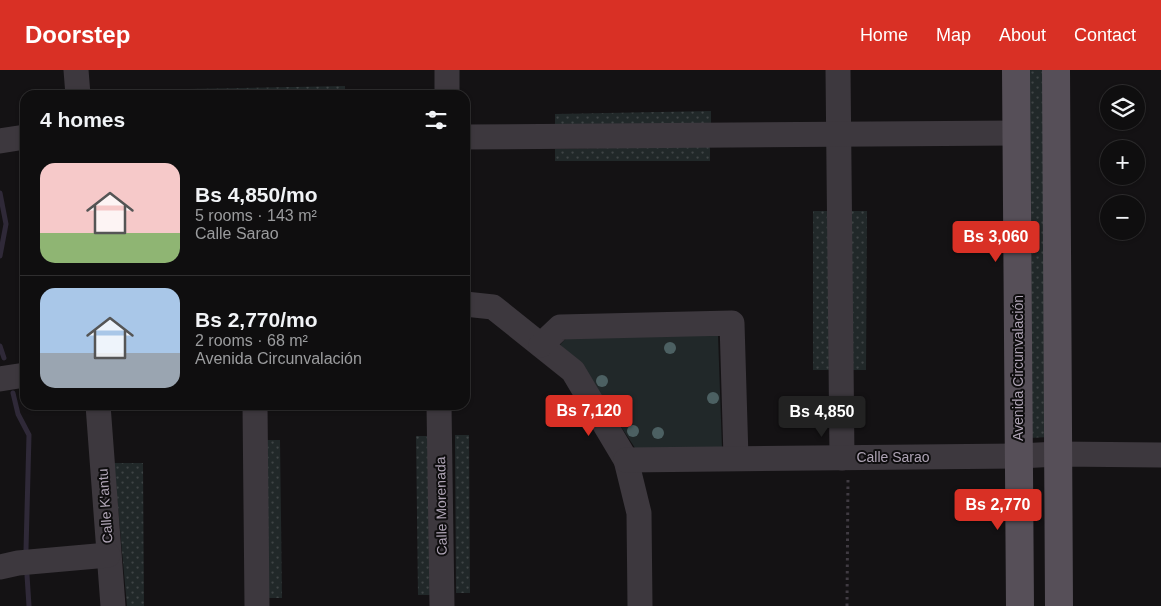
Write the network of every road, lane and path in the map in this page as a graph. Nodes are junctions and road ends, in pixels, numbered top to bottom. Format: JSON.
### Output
{"nodes":[{"id":1,"x":76,"y":70,"type":"edge"},
{"id":2,"x":447,"y":70,"type":"edge"},
{"id":3,"x":838,"y":70,"type":"edge"},
{"id":4,"x":1016,"y":70,"type":"edge"},
{"id":5,"x":1056,"y":70,"type":"edge"},
{"id":6,"x":78,"y":90,"type":"edge"},
{"id":7,"x":447,"y":90,"type":"edge"},
{"id":8,"x":1016,"y":133,"type":"junction"},
{"id":9,"x":839,"y":134,"type":"junction"},
{"id":10,"x":470,"y":137,"type":"edge"},
{"id":11,"x":20,"y":138,"type":"edge"},
{"id":12,"x":0,"y":141,"type":"edge"},
{"id":13,"x":470,"y":304,"type":"edge"},
{"id":14,"x":541,"y":345,"type":"junction"},
{"id":15,"x":20,"y":376,"type":"edge"},
{"id":16,"x":0,"y":380,"type":"edge"},
{"id":17,"x":98,"y":410,"type":"edge"},
{"id":18,"x":255,"y":410,"type":"edge"},
{"id":19,"x":439,"y":410,"type":"edge"},
{"id":20,"x":1058,"y":454,"type":"junction"},
{"id":21,"x":1161,"y":455,"type":"edge"},
{"id":22,"x":1019,"y":456,"type":"junction"},
{"id":23,"x":736,"y":458,"type":"junction"},
{"id":24,"x":845,"y":458,"type":"junction"},
{"id":25,"x":626,"y":460,"type":"junction"},
{"id":26,"x":108,"y":554,"type":"junction"},
{"id":27,"x":0,"y":567,"type":"edge"},
{"id":28,"x":113,"y":606,"type":"edge"},
{"id":29,"x":257,"y":606,"type":"edge"},
{"id":30,"x":442,"y":606,"type":"edge"},
{"id":31,"x":640,"y":606,"type":"edge"},
{"id":32,"x":847,"y":606,"type":"edge"},
{"id":33,"x":1020,"y":606,"type":"edge"},
{"id":34,"x":1059,"y":606,"type":"edge"}],
"edges":[{"from":1,"to":6,"type":"street"},
{"from":2,"to":7,"type":"street"},
{"from":3,"to":9,"type":"street"},
{"from":4,"to":8,"type":"main road","name":"Avenida Circunvalación"},
{"from":5,"to":20,"type":"main road"},
{"from":8,"to":9,"type":"street"},
{"from":8,"to":22,"type":"main road","name":"Avenida Circunvalación"},
{"from":9,"to":10,"type":"street"},
{"from":9,"to":24,"type":"street"},
{"from":11,"to":12,"type":"street"},
{"from":13,"to":14,"type":"street"},
{"from":14,"to":23,"type":"street"},
{"from":14,"to":25,"type":"street"},
{"from":15,"to":16,"type":"street"},
{"from":17,"to":26,"type":"street","name":"Calle K'antu"},
{"from":18,"to":29,"type":"street"},
{"from":19,"to":30,"type":"street","name":"Calle Morenada"},
{"from":20,"to":21,"type":"street","name":"Calle Sarao"},
{"from":20,"to":22,"type":"street","name":"Calle Sarao"},
{"from":20,"to":34,"type":"main road"},
{"from":22,"to":24,"type":"street","name":"Calle Sarao"},
{"from":22,"to":33,"type":"main road","name":"Avenida Circunvalación"},
{"from":23,"to":24,"type":"street","name":"Calle Sarao"},
{"from":23,"to":25,"type":"street","name":"Calle Sarao"},
{"from":24,"to":32,"type":"path"},
{"from":25,"to":31,"type":"street"},
{"from":26,"to":27,"type":"street"},
{"from":26,"to":28,"type":"street","name":"Calle K'antu"}]}
